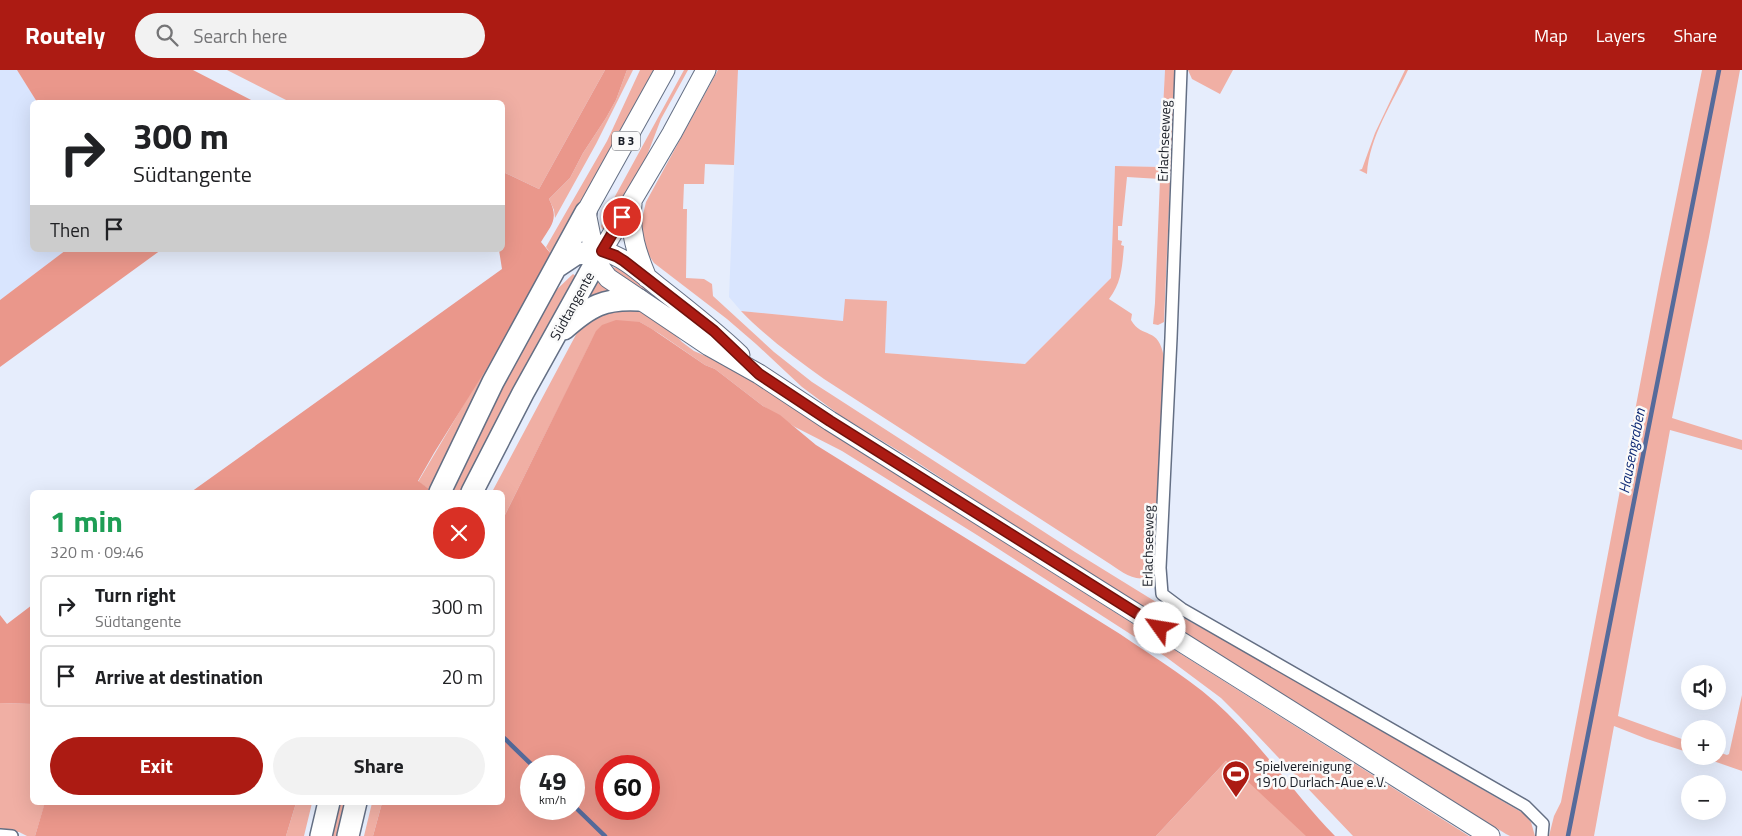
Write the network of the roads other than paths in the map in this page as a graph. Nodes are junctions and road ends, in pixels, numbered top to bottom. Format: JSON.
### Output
{"nodes":[{"id":1,"x":665,"y":70,"type":"edge"},
{"id":2,"x":706,"y":70,"type":"edge"},
{"id":3,"x":1181,"y":70,"type":"edge"},
{"id":4,"x":633,"y":200,"type":"junction"},
{"id":5,"x":586,"y":212,"type":"junction"},
{"id":6,"x":597,"y":255,"type":"junction"},
{"id":7,"x":558,"y":266,"type":"junction"},
{"id":8,"x":647,"y":278,"type":"junction"},
{"id":9,"x":639,"y":300,"type":"junction"},
{"id":10,"x":554,"y":337,"type":"junction"},
{"id":11,"x":759,"y":374,"type":"junction"},
{"id":12,"x":441,"y":490,"type":"edge"},
{"id":13,"x":473,"y":490,"type":"edge"},
{"id":14,"x":328,"y":805,"type":"edge"},
{"id":15,"x":355,"y":805,"type":"edge"},
{"id":16,"x":0,"y":834,"type":"edge"},
{"id":17,"x":12,"y":836,"type":"edge"},
{"id":18,"x":320,"y":836,"type":"edge"},
{"id":19,"x":348,"y":836,"type":"edge"},
{"id":20,"x":1490,"y":836,"type":"edge"},
{"id":21,"x":1542,"y":836,"type":"edge"}],
"edges":[{"from":1,"to":5,"type":"main road","number":"B 3"},
{"from":2,"to":4,"type":"main road","name":"Südtangente","number":"B 3"},
{"from":3,"to":21,"type":"street","name":"Erlachseeweg"},
{"from":4,"to":6,"type":"main road","name":"Südtangente","number":"B 3"},
{"from":4,"to":8,"type":"main road"},
{"from":5,"to":6,"type":"main road"},
{"from":5,"to":7,"type":"highway"},
{"from":6,"to":7,"type":"highway"},
{"from":6,"to":8,"type":"main road"},
{"from":6,"to":9,"type":"main road"},
{"from":6,"to":10,"type":"highway","name":"Südtangente","number":"B 3"},
{"from":7,"to":12,"type":"highway"},
{"from":8,"to":11,"type":"main road"},
{"from":9,"to":10,"type":"highway"},
{"from":9,"to":11,"type":"main road"},
{"from":10,"to":13,"type":"highway","name":"Südtangente"},
{"from":11,"to":20,"type":"main road"},
{"from":14,"to":18,"type":"highway"},
{"from":15,"to":19,"type":"highway"},
{"from":16,"to":17,"type":"street"}]}
